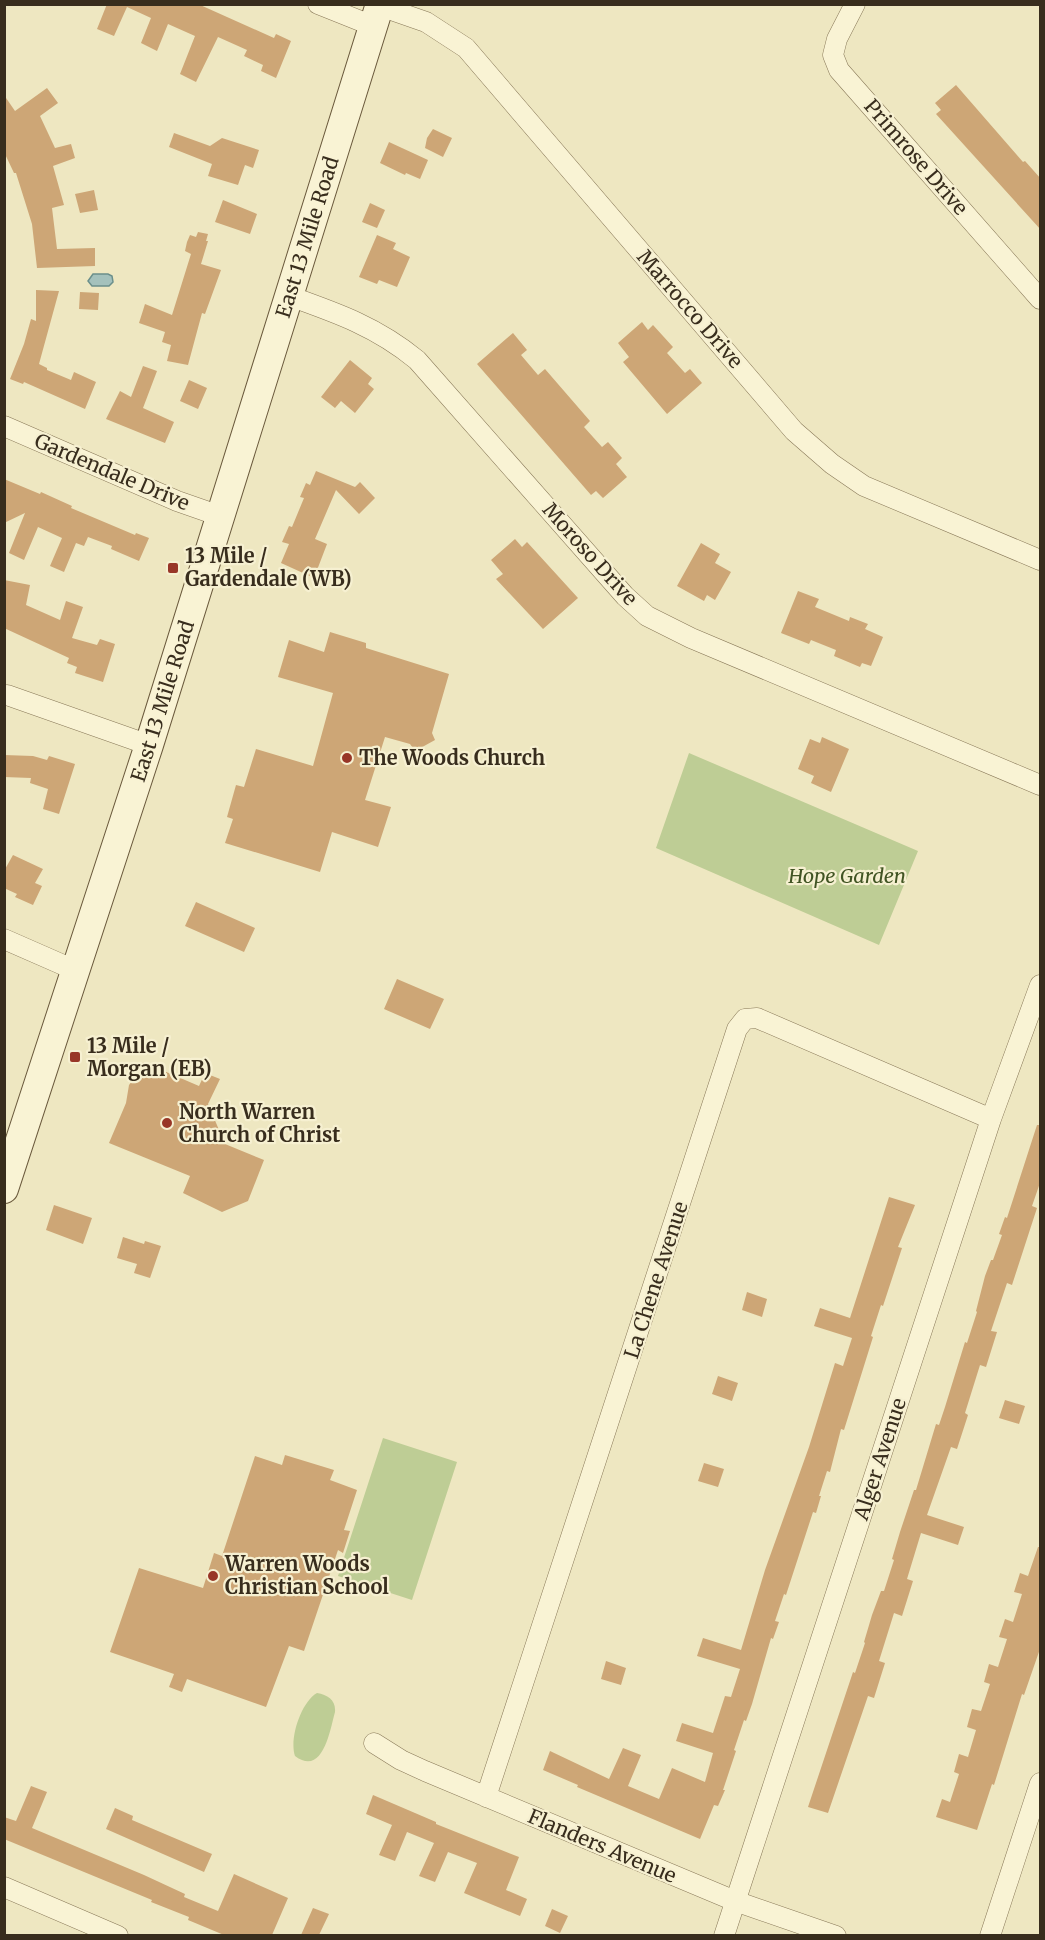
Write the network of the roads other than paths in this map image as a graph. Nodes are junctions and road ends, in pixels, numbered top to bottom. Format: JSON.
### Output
{"nodes":[{"id":1,"x":318,"y":4,"type":"edge"},
{"id":2,"x":855,"y":4,"type":"edge"},
{"id":3,"x":378,"y":12,"type":"edge"},
{"id":4,"x":289,"y":296,"type":"junction"},
{"id":5,"x":1041,"y":299,"type":"edge"},
{"id":6,"x":4,"y":426,"type":"edge"},
{"id":7,"x":220,"y":516,"type":"junction"},
{"id":8,"x":1041,"y":560,"type":"edge"},
{"id":9,"x":7,"y":695,"type":"dead end"},
{"id":10,"x":149,"y":745,"type":"junction"},
{"id":11,"x":1041,"y":785,"type":"edge"},
{"id":12,"x":4,"y":939,"type":"edge"},
{"id":13,"x":77,"y":971,"type":"junction"},
{"id":14,"x":1041,"y":984,"type":"edge"},
{"id":15,"x":991,"y":1119,"type":"junction"},
{"id":16,"x":5,"y":1188,"type":"edge"},
{"id":17,"x":374,"y":1743,"type":"dead end"},
{"id":18,"x":1041,"y":1783,"type":"edge"},
{"id":19,"x":486,"y":1797,"type":"junction"},
{"id":20,"x":4,"y":1887,"type":"edge"},
{"id":21,"x":735,"y":1901,"type":"junction"},
{"id":22,"x":118,"y":1935,"type":"edge"},
{"id":23,"x":724,"y":1935,"type":"edge"},
{"id":24,"x":836,"y":1935,"type":"edge"},
{"id":25,"x":990,"y":1935,"type":"edge"}],
"edges":[{"from":1,"to":3,"type":"street","name":"Marrocco Drive"},
{"from":2,"to":5,"type":"street","name":"Primrose Drive"},
{"from":3,"to":4,"type":"main road","name":"East 13 Mile Road"},
{"from":3,"to":8,"type":"street","name":"Marrocco Drive"},
{"from":4,"to":7,"type":"main road","name":"East 13 Mile Road"},
{"from":4,"to":11,"type":"street","name":"Moroso Drive"},
{"from":6,"to":7,"type":"street","name":"Gardendale Drive"},
{"from":7,"to":10,"type":"main road","name":"East 13 Mile Road"},
{"from":9,"to":10,"type":"street"},
{"from":10,"to":13,"type":"main road","name":"East 13 Mile Road"},
{"from":12,"to":13,"type":"street"},
{"from":13,"to":16,"type":"main road","name":"East 13 Mile Road"},
{"from":14,"to":15,"type":"street","name":"Alger Avenue"},
{"from":15,"to":19,"type":"street","name":"La Chene Avenue"},
{"from":15,"to":21,"type":"street","name":"Alger Avenue"},
{"from":17,"to":19,"type":"street","name":"Flanders Avenue"},
{"from":18,"to":25,"type":"street"},
{"from":19,"to":21,"type":"street","name":"Flanders Avenue"},
{"from":20,"to":22,"type":"street"},
{"from":21,"to":23,"type":"street","name":"Alger Avenue"},
{"from":21,"to":24,"type":"street","name":"Flanders Avenue"}]}
